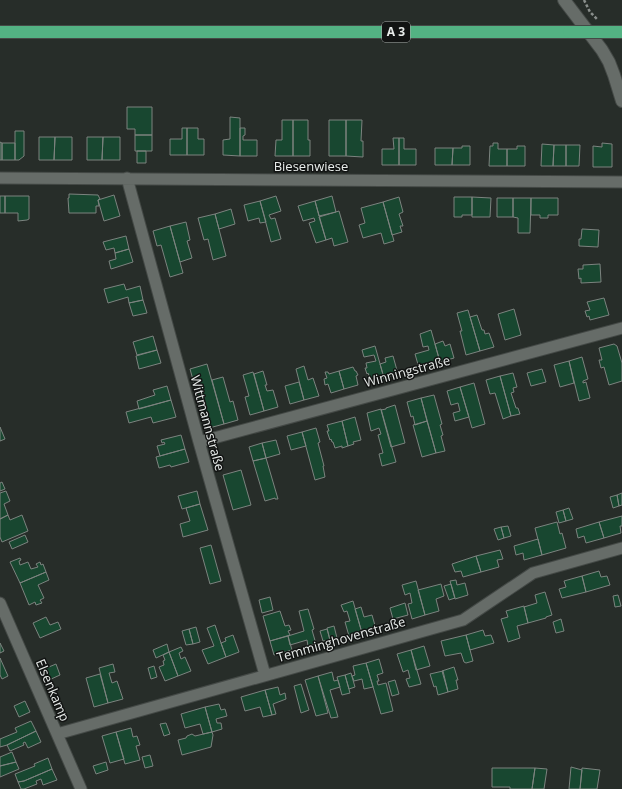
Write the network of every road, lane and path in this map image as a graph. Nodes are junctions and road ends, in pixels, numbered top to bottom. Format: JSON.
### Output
{"nodes":[{"id":1,"x":564,"y":0,"type":"edge"},
{"id":2,"x":0,"y":32,"type":"edge"},
{"id":3,"x":622,"y":32,"type":"edge"},
{"id":4,"x":622,"y":101,"type":"edge"},
{"id":5,"x":0,"y":178,"type":"edge"},
{"id":6,"x":127,"y":178,"type":"junction"},
{"id":7,"x":622,"y":182,"type":"edge"},
{"id":8,"x":622,"y":328,"type":"edge"},
{"id":9,"x":199,"y":442,"type":"junction"},
{"id":10,"x":622,"y":548,"type":"edge"},
{"id":11,"x":0,"y":603,"type":"edge"},
{"id":12,"x":3,"y":620,"type":"edge"},
{"id":13,"x":265,"y":675,"type":"junction"},
{"id":14,"x":56,"y":734,"type":"junction"},
{"id":15,"x":81,"y":789,"type":"edge"}],
"edges":[{"from":1,"to":4,"type":"street"},
{"from":2,"to":3,"type":"highway","number":"A 3","bridge":true},
{"from":5,"to":6,"type":"street","name":"Biesenwiese"},
{"from":6,"to":7,"type":"street","name":"Biesenwiese"},
{"from":6,"to":9,"type":"street","name":"Wittmannstraße"},
{"from":8,"to":9,"type":"street","name":"Winningstraße"},
{"from":9,"to":13,"type":"street","name":"Wittmannstraße"},
{"from":10,"to":13,"type":"street","name":"Temminghovenstraße"},
{"from":11,"to":12,"type":"street","name":"Elsenkamp"},
{"from":12,"to":14,"type":"street","name":"Elsenkamp"},
{"from":13,"to":14,"type":"street","name":"Temminghovenstraße"},
{"from":14,"to":15,"type":"street","name":"Elsenkamp"}]}
